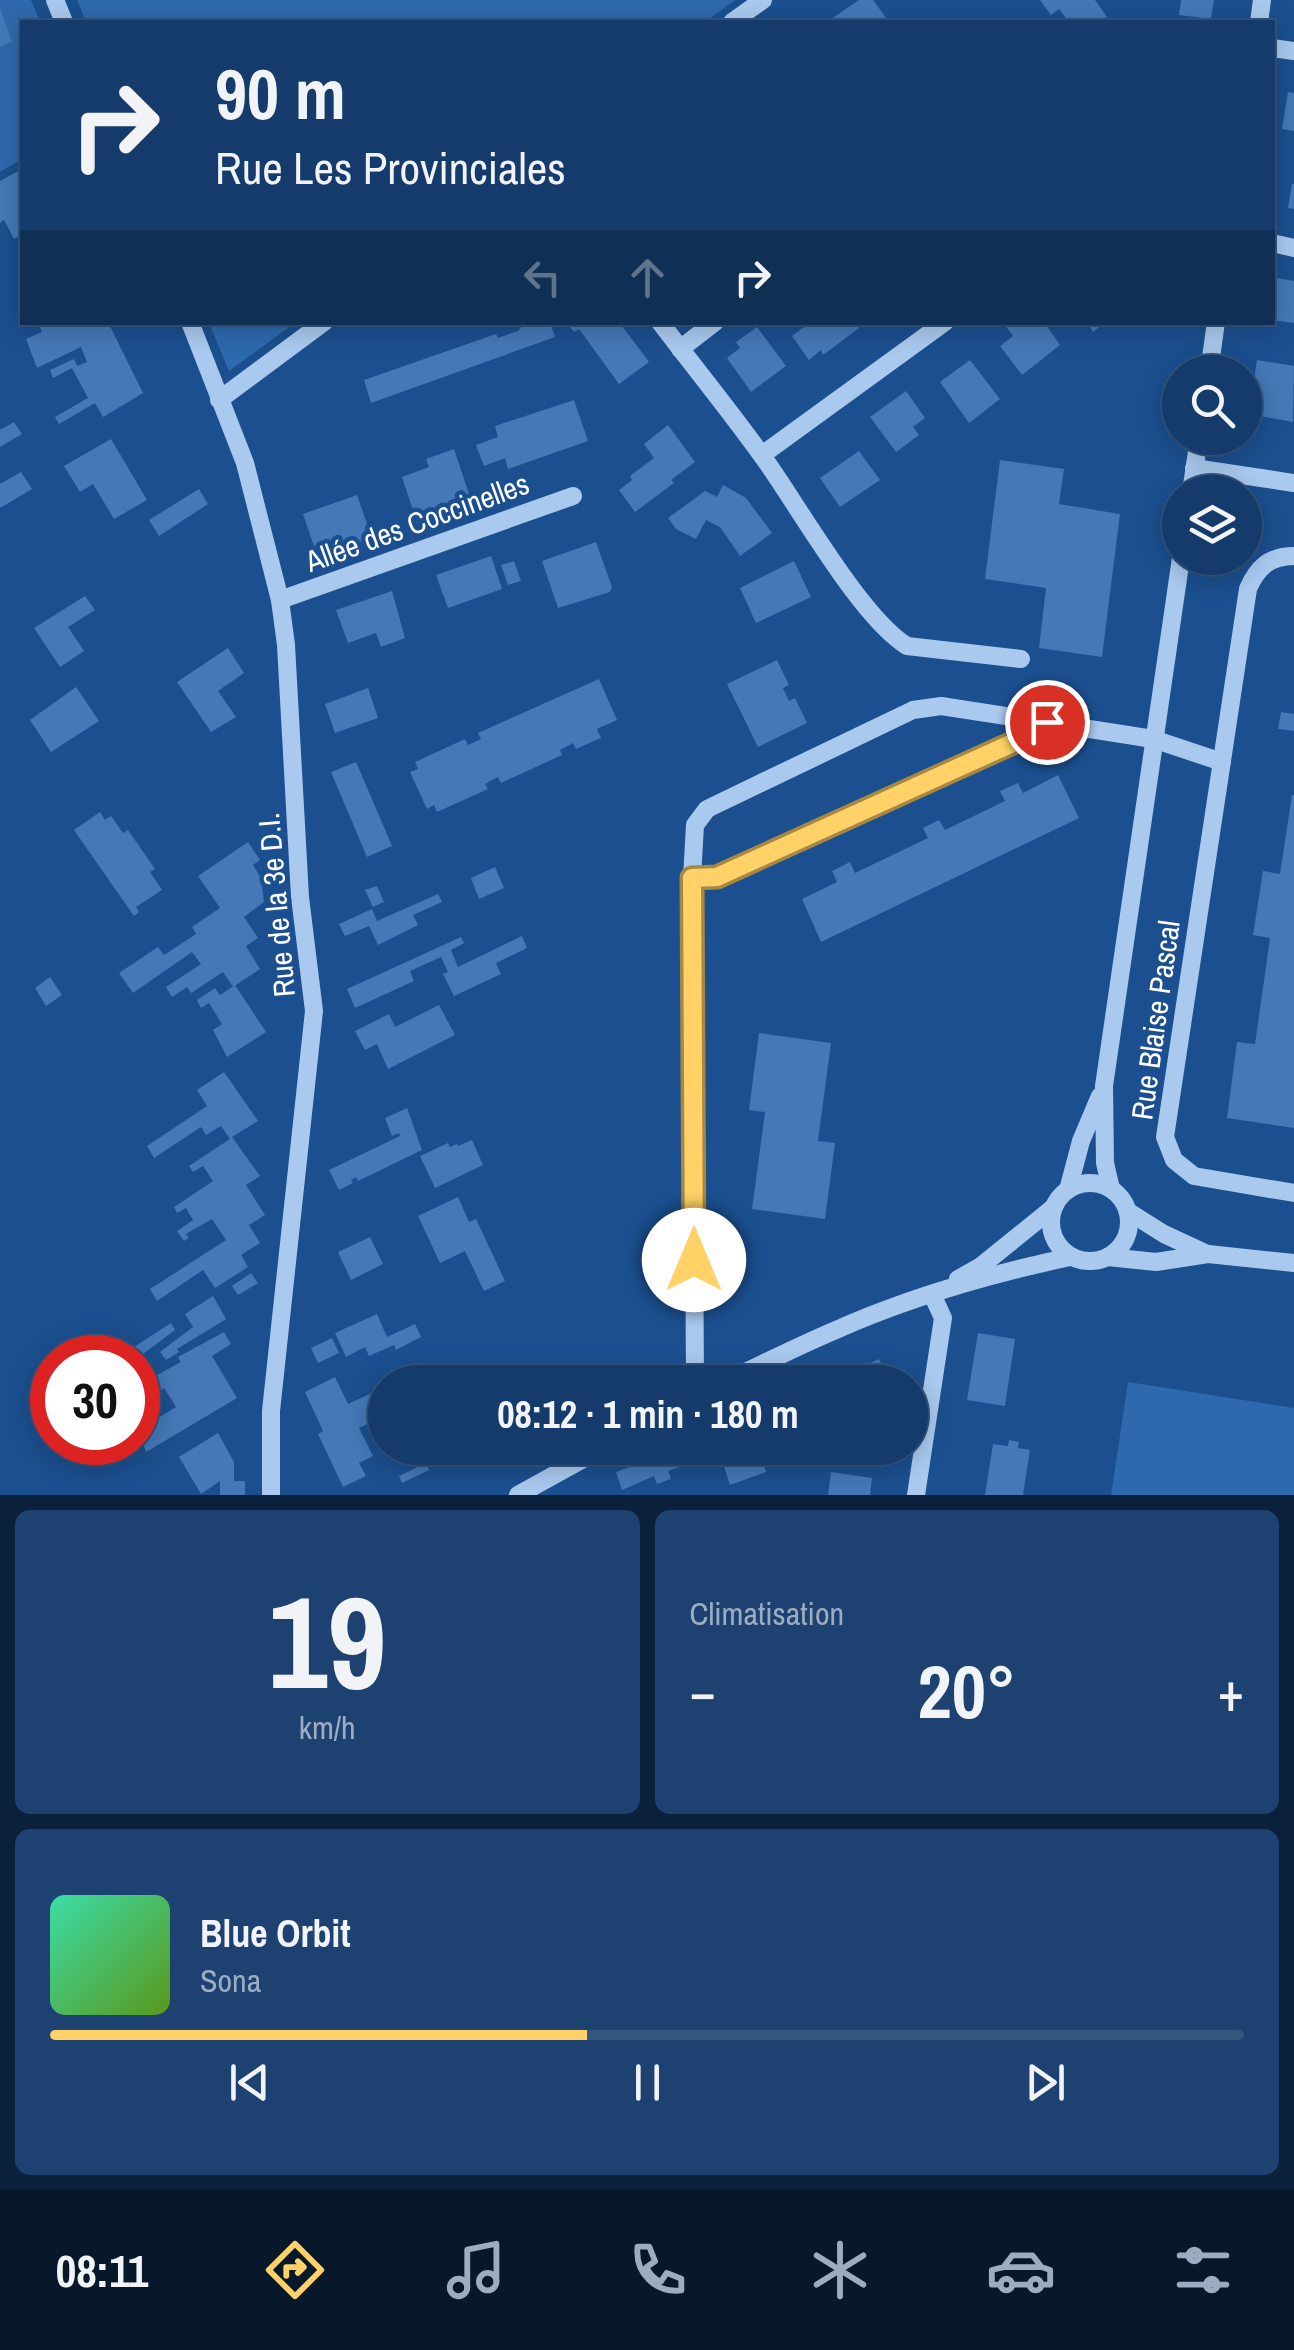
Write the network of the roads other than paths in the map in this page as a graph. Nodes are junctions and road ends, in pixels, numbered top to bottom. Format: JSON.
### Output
{"nodes":[{"id":1,"x":763,"y":0,"type":"edge"},
{"id":2,"x":735,"y":20,"type":"edge"},
{"id":3,"x":191,"y":325,"type":"edge"},
{"id":4,"x":320,"y":325,"type":"edge"},
{"id":5,"x":662,"y":325,"type":"edge"},
{"id":6,"x":711,"y":325,"type":"edge"},
{"id":7,"x":941,"y":325,"type":"edge"},
{"id":8,"x":1216,"y":325,"type":"edge"},
{"id":9,"x":680,"y":349,"type":"junction"},
{"id":10,"x":1211,"y":355,"type":"edge"},
{"id":11,"x":219,"y":400,"type":"junction"},
{"id":12,"x":762,"y":455,"type":"junction"},
{"id":13,"x":1196,"y":455,"type":"edge"},
{"id":14,"x":1194,"y":468,"type":"junction"},
{"id":15,"x":1193,"y":475,"type":"edge"},
{"id":16,"x":1294,"y":483,"type":"edge"},
{"id":17,"x":573,"y":496,"type":"dead end"},
{"id":18,"x":1294,"y":556,"type":"edge"},
{"id":19,"x":1178,"y":575,"type":"edge"},
{"id":20,"x":280,"y":600,"type":"junction"},
{"id":21,"x":1021,"y":659,"type":"dead end"},
{"id":22,"x":1034,"y":720,"type":"junction"},
{"id":23,"x":1153,"y":739,"type":"junction"},
{"id":24,"x":1222,"y":762,"type":"junction"},
{"id":25,"x":692,"y":878,"type":"junction"},
{"id":26,"x":1104,"y":1086,"type":"junction"},
{"id":27,"x":1111,"y":1188,"type":"junction"},
{"id":28,"x":1068,"y":1190,"type":"junction"},
{"id":29,"x":1294,"y":1192,"type":"edge"},
{"id":30,"x":1054,"y":1207,"type":"junction"},
{"id":31,"x":1128,"y":1212,"type":"junction"},
{"id":32,"x":1208,"y":1254,"type":"junction"},
{"id":33,"x":1070,"y":1256,"type":"junction"},
{"id":34,"x":1108,"y":1258,"type":"junction"},
{"id":35,"x":1294,"y":1264,"type":"edge"},
{"id":36,"x":932,"y":1294,"type":"junction"},
{"id":37,"x":695,"y":1365,"type":"edge"},
{"id":38,"x":760,"y":1365,"type":"edge"},
{"id":39,"x":573,"y":1465,"type":"edge"},
{"id":40,"x":272,"y":1495,"type":"edge"},
{"id":41,"x":518,"y":1495,"type":"edge"},
{"id":42,"x":916,"y":1495,"type":"edge"}],
"edges":[{"from":1,"to":2,"type":"street"},
{"from":3,"to":11,"type":"street","name":"Rue de la 3e D.I."},
{"from":4,"to":11,"type":"street"},
{"from":5,"to":9,"type":"street"},
{"from":6,"to":9,"type":"street"},
{"from":7,"to":12,"type":"street"},
{"from":8,"to":10,"type":"street"},
{"from":9,"to":12,"type":"street"},
{"from":11,"to":20,"type":"street","name":"Rue de la 3e D.I."},
{"from":12,"to":21,"type":"street"},
{"from":13,"to":14,"type":"street"},
{"from":14,"to":15,"type":"street"},
{"from":14,"to":16,"type":"street"},
{"from":17,"to":20,"type":"street","name":"Allée des Coccinelles"},
{"from":18,"to":24,"type":"street","name":"Rue Blaise Pascal"},
{"from":19,"to":23,"type":"street","name":"Rue Blaise Pascal"},
{"from":20,"to":40,"type":"street","name":"Rue de la 3e D.I."},
{"from":22,"to":23,"type":"street"},
{"from":22,"to":25,"type":"street"},
{"from":22,"to":25,"type":"street"},
{"from":23,"to":24,"type":"street"},
{"from":23,"to":26,"type":"street","name":"Rue Blaise Pascal"},
{"from":24,"to":29,"type":"street","name":"Rue Blaise Pascal"},
{"from":25,"to":37,"type":"street"},
{"from":26,"to":27,"type":"street","name":"Rue Blaise Pascal"},
{"from":26,"to":28,"type":"street","name":"Rue Blaise Pascal"},
{"from":27,"to":28,"type":"street"},
{"from":27,"to":31,"type":"street"},
{"from":28,"to":30,"type":"street"},
{"from":30,"to":33,"type":"street"},
{"from":30,"to":36,"type":"street"},
{"from":31,"to":32,"type":"street"},
{"from":31,"to":34,"type":"street"},
{"from":32,"to":34,"type":"street"},
{"from":32,"to":35,"type":"street"},
{"from":33,"to":34,"type":"street"},
{"from":33,"to":36,"type":"street"},
{"from":36,"to":38,"type":"street"},
{"from":36,"to":42,"type":"street"},
{"from":39,"to":41,"type":"street"}]}
